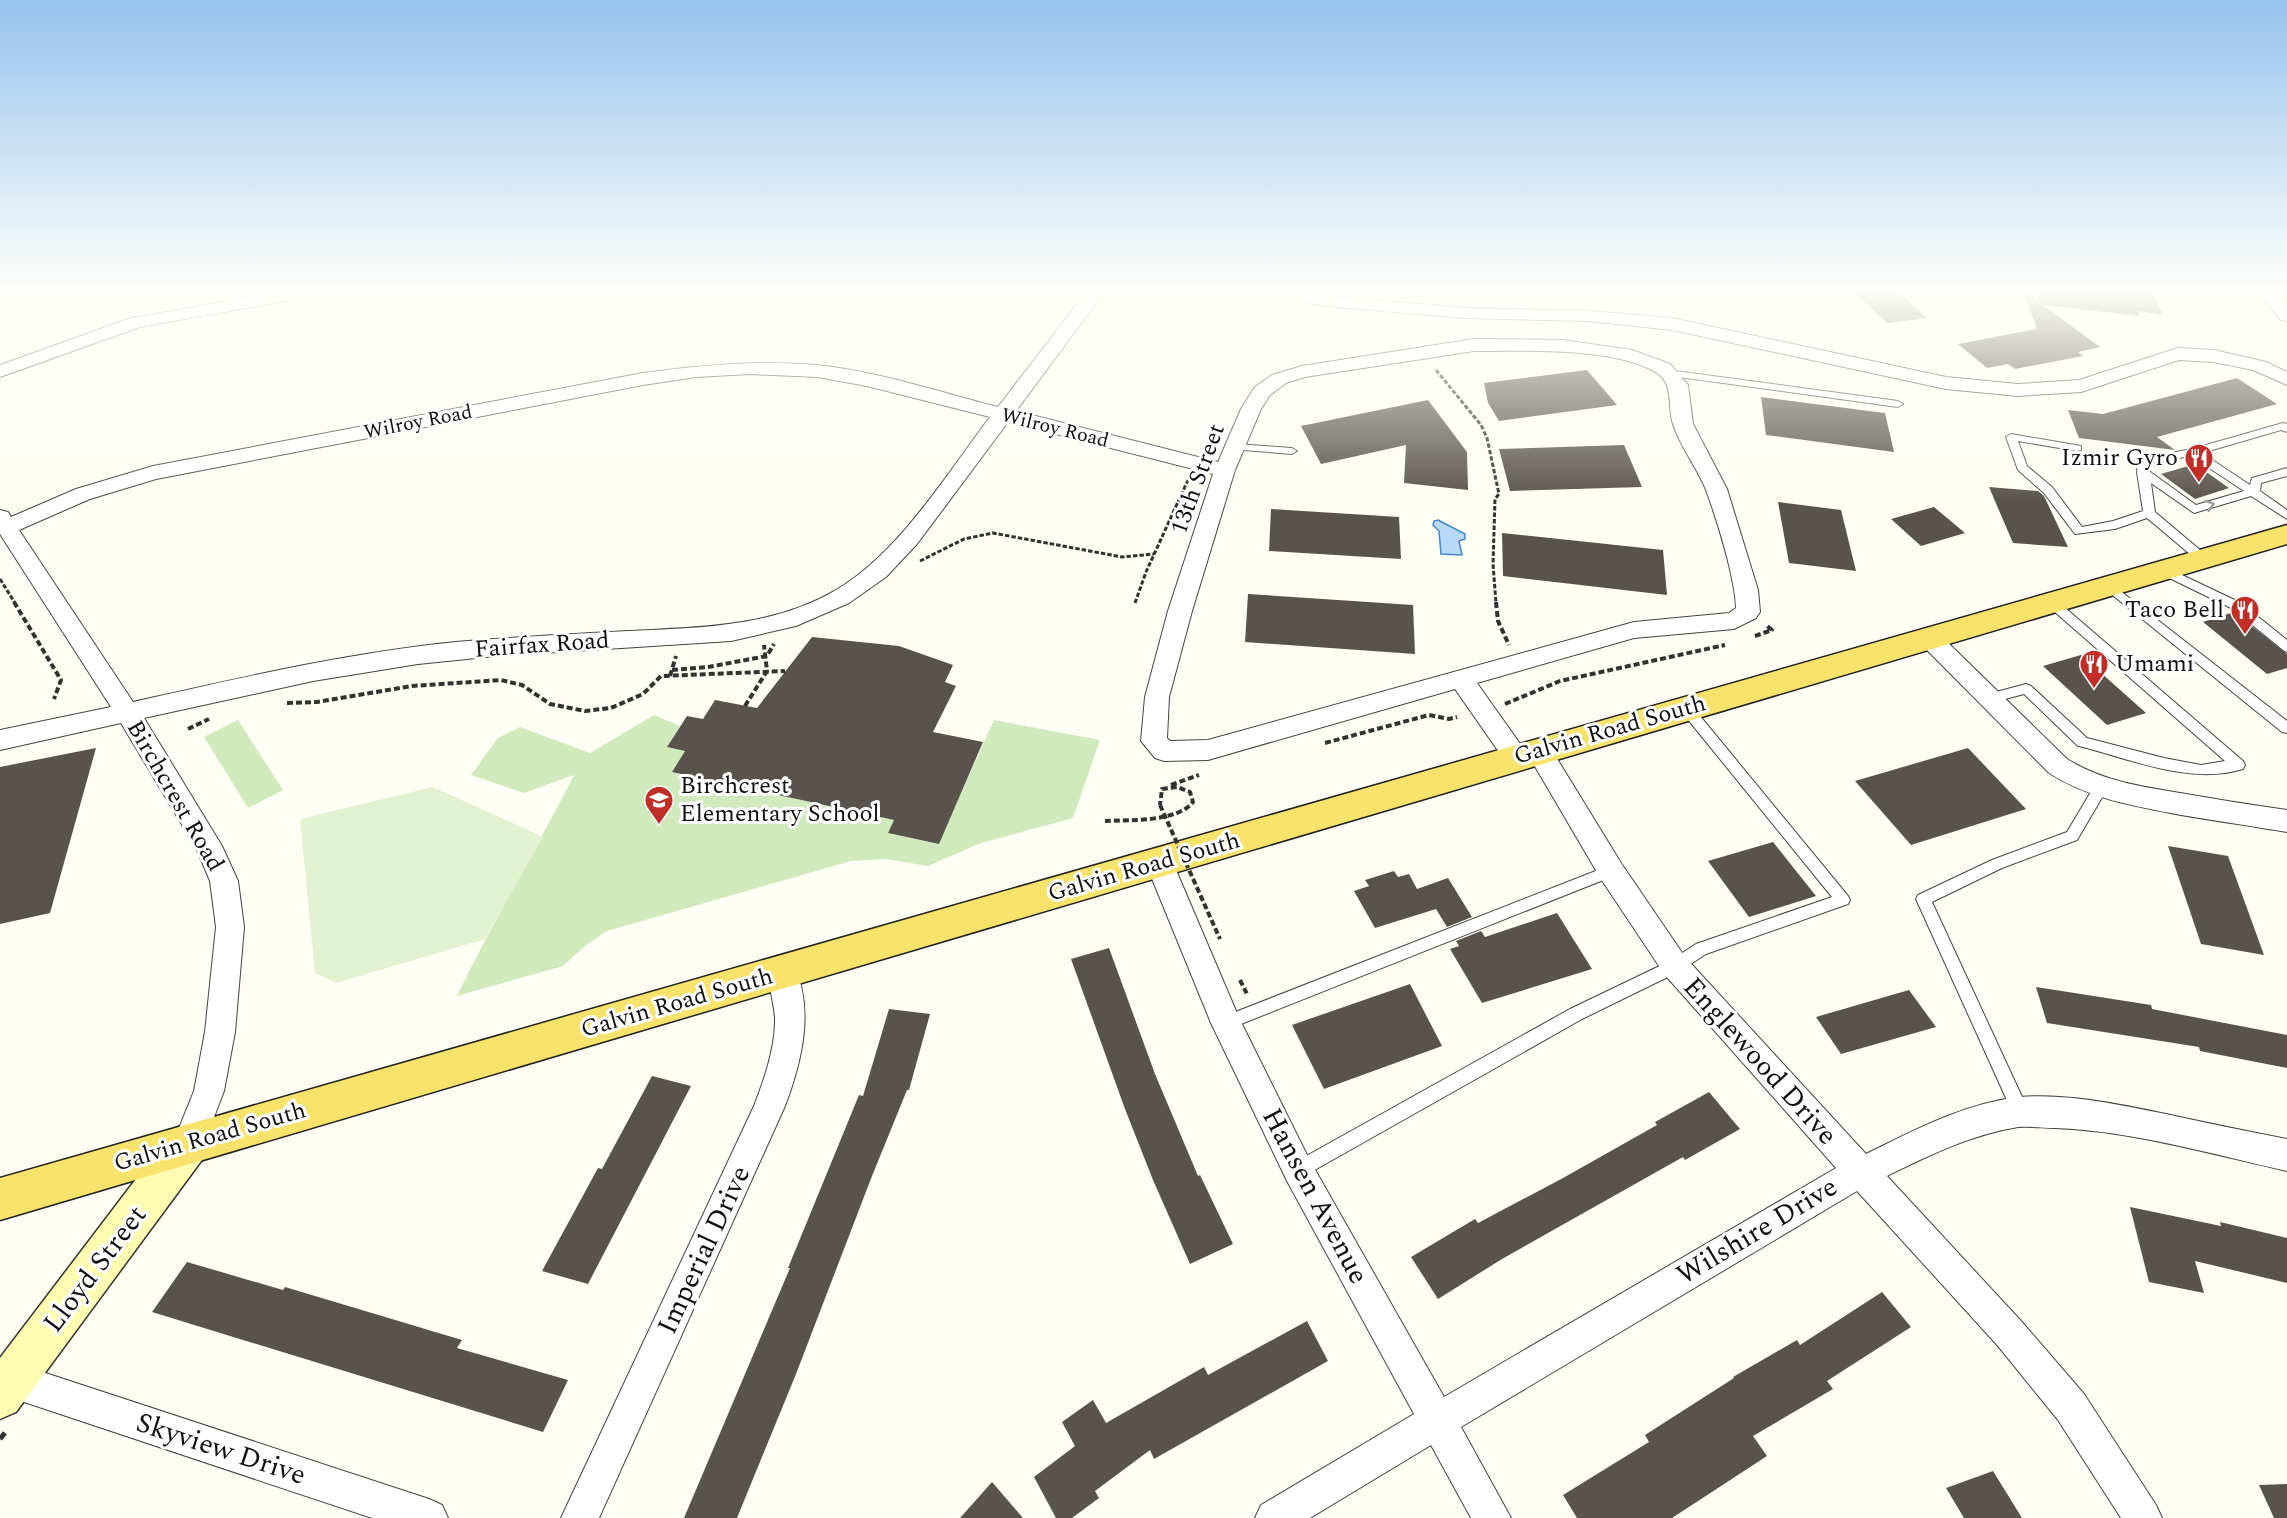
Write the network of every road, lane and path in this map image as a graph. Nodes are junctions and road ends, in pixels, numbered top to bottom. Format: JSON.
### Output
{"nodes":[{"id":1,"x":29,"y":361,"type":"edge"},
{"id":2,"x":1044,"y":361,"type":"edge"},
{"id":3,"x":1367,"y":361,"type":"edge"},
{"id":4,"x":1427,"y":361,"type":"edge"},
{"id":5,"x":1645,"y":361,"type":"edge"},
{"id":6,"x":1843,"y":361,"type":"edge"},
{"id":7,"x":2157,"y":361,"type":"edge"},
{"id":8,"x":2236,"y":361,"type":"edge"},
{"id":9,"x":0,"y":371,"type":"edge"},
{"id":10,"x":1668,"y":373,"type":"junction"},
{"id":11,"x":2287,"y":379,"type":"edge"},
{"id":12,"x":1898,"y":404,"type":"dead end"},
{"id":13,"x":1003,"y":415,"type":"junction"},
{"id":14,"x":2287,"y":429,"type":"edge"},
{"id":15,"x":1235,"y":447,"type":"junction"},
{"id":16,"x":2077,"y":448,"type":"dead end"},
{"id":17,"x":1292,"y":451,"type":"dead end"},
{"id":18,"x":2193,"y":452,"type":"junction"},
{"id":19,"x":1194,"y":463,"type":"junction"},
{"id":20,"x":1225,"y":471,"type":"junction"},
{"id":21,"x":2143,"y":472,"type":"junction"},
{"id":22,"x":2287,"y":472,"type":"edge"},
{"id":23,"x":2254,"y":492,"type":"junction"},
{"id":24,"x":2149,"y":513,"type":"junction"},
{"id":25,"x":2287,"y":515,"type":"edge"},
{"id":26,"x":3,"y":522,"type":"edge"},
{"id":27,"x":2287,"y":534,"type":"edge"},
{"id":28,"x":1154,"y":554,"type":"junction"},
{"id":29,"x":2202,"y":558,"type":"junction"},
{"id":30,"x":915,"y":561,"type":"dead end"},
{"id":31,"x":2163,"y":570,"type":"junction"},
{"id":32,"x":0,"y":579,"type":"edge"},
{"id":33,"x":2109,"y":586,"type":"junction"},
{"id":34,"x":1135,"y":603,"type":"dead end"},
{"id":35,"x":2052,"y":603,"type":"junction"},
{"id":36,"x":760,"y":628,"type":"junction"},
{"id":37,"x":1930,"y":639,"type":"junction"},
{"id":38,"x":2287,"y":647,"type":"edge"},
{"id":39,"x":1517,"y":662,"type":"junction"},
{"id":40,"x":767,"y":671,"type":"junction"},
{"id":41,"x":785,"y":671,"type":"dead end"},
{"id":42,"x":1461,"y":679,"type":"junction"},
{"id":43,"x":1990,"y":698,"type":"junction"},
{"id":44,"x":54,"y":699,"type":"dead end"},
{"id":45,"x":281,"y":703,"type":"dead end"},
{"id":46,"x":745,"y":706,"type":"dead end"},
{"id":47,"x":1686,"y":708,"type":"junction"},
{"id":48,"x":128,"y":714,"type":"junction"},
{"id":49,"x":215,"y":717,"type":"dead end"},
{"id":50,"x":2287,"y":728,"type":"edge"},
{"id":51,"x":188,"y":729,"type":"dead end"},
{"id":52,"x":0,"y":740,"type":"edge"},
{"id":53,"x":1528,"y":754,"type":"junction"},
{"id":54,"x":2100,"y":789,"type":"junction"},
{"id":55,"x":1105,"y":821,"type":"dead end"},
{"id":56,"x":2287,"y":822,"type":"edge"},
{"id":57,"x":1160,"y":864,"type":"junction"},
{"id":58,"x":1611,"y":871,"type":"junction"},
{"id":59,"x":1220,"y":939,"type":"dead end"},
{"id":60,"x":1675,"y":966,"type":"junction"},
{"id":61,"x":783,"y":972,"type":"junction"},
{"id":62,"x":1226,"y":1023,"type":"junction"},
{"id":63,"x":2021,"y":1112,"type":"junction"},
{"id":64,"x":189,"y":1143,"type":"junction"},
{"id":65,"x":2287,"y":1155,"type":"edge"},
{"id":66,"x":1298,"y":1170,"type":"junction"},
{"id":67,"x":1860,"y":1171,"type":"junction"},
{"id":68,"x":0,"y":1199,"type":"edge"},
{"id":69,"x":6,"y":1388,"type":"edge"},
{"id":70,"x":1437,"y":1421,"type":"junction"},
{"id":71,"x":429,"y":1518,"type":"edge"},
{"id":72,"x":580,"y":1518,"type":"edge"},
{"id":73,"x":1274,"y":1518,"type":"edge"},
{"id":74,"x":1492,"y":1518,"type":"edge"},
{"id":75,"x":2144,"y":1518,"type":"edge"}],
"edges":[{"from":1,"to":9,"type":"street"},
{"from":2,"to":13,"type":"street","name":"Fairfax Road"},
{"from":3,"to":15,"type":"street","name":"13th Street"},
{"from":4,"to":39,"type":"path"},
{"from":5,"to":10,"type":"street","name":"13th Street"},
{"from":6,"to":7,"type":"street"},
{"from":8,"to":11,"type":"street"},
{"from":10,"to":12,"type":"lane"},
{"from":10,"to":39,"type":"street","name":"13th Street"},
{"from":13,"to":19,"type":"street","name":"Wilroy Road"},
{"from":13,"to":26,"type":"street","name":"Wilroy Road"},
{"from":13,"to":36,"type":"street","name":"Fairfax Road"},
{"from":14,"to":18,"type":"lane"},
{"from":15,"to":17,"type":"lane"},
{"from":15,"to":20,"type":"street","name":"13th Street"},
{"from":16,"to":24,"type":"lane"},
{"from":18,"to":21,"type":"lane"},
{"from":18,"to":23,"type":"lane"},
{"from":19,"to":20,"type":"street","name":"Wilroy Road"},
{"from":19,"to":28,"type":"path"},
{"from":20,"to":42,"type":"street","name":"13th Street"},
{"from":21,"to":23,"type":"lane","one_way":true},
{"from":21,"to":24,"type":"lane"},
{"from":22,"to":23,"type":"lane"},
{"from":23,"to":25,"type":"lane"},
{"from":24,"to":29,"type":"lane"},
{"from":26,"to":48,"type":"street","name":"Birchcrest Road"},
{"from":27,"to":29,"type":"main road","name":"Galvin Road South"},
{"from":28,"to":30,"type":"path"},
{"from":28,"to":34,"type":"path"},
{"from":29,"to":31,"type":"main road","name":"Galvin Road South"},
{"from":31,"to":33,"type":"main road","name":"Galvin Road South"},
{"from":31,"to":38,"type":"lane"},
{"from":32,"to":44,"type":"path"},
{"from":33,"to":35,"type":"main road","name":"Galvin Road South"},
{"from":33,"to":50,"type":"lane"},
{"from":35,"to":37,"type":"main road","name":"Galvin Road South"},
{"from":35,"to":43,"type":"lane"},
{"from":36,"to":40,"type":"path"},
{"from":36,"to":48,"type":"street","name":"Fairfax Road"},
{"from":37,"to":43,"type":"street"},
{"from":37,"to":47,"type":"main road","name":"Galvin Road South"},
{"from":39,"to":42,"type":"street","name":"13th Street"},
{"from":40,"to":41,"type":"path"},
{"from":40,"to":45,"type":"path"},
{"from":40,"to":46,"type":"path"},
{"from":42,"to":53,"type":"street","name":"Englewood Drive"},
{"from":43,"to":54,"type":"street"},
{"from":47,"to":53,"type":"main road","name":"Galvin Road South"},
{"from":47,"to":60,"type":"lane"},
{"from":48,"to":52,"type":"street","name":"Fairfax Road"},
{"from":48,"to":64,"type":"street","name":"Birchcrest Road"},
{"from":49,"to":51,"type":"path"},
{"from":53,"to":57,"type":"main road","name":"Galvin Road South"},
{"from":53,"to":58,"type":"street","name":"Englewood Drive"},
{"from":54,"to":56,"type":"street"},
{"from":54,"to":63,"type":"lane"},
{"from":55,"to":59,"type":"path","bridge":true},
{"from":57,"to":61,"type":"main road","name":"Galvin Road South"},
{"from":57,"to":62,"type":"street","name":"Hansen Avenue"},
{"from":58,"to":60,"type":"street","name":"Englewood Drive"},
{"from":58,"to":62,"type":"lane"},
{"from":60,"to":66,"type":"lane"},
{"from":60,"to":67,"type":"street","name":"Englewood Drive"},
{"from":61,"to":64,"type":"main road","name":"Galvin Road South"},
{"from":61,"to":72,"type":"street","name":"Imperial Drive"},
{"from":62,"to":66,"type":"street","name":"Hansen Avenue"},
{"from":63,"to":65,"type":"street","name":"Wilshire Drive"},
{"from":63,"to":67,"type":"street","name":"Wilshire Drive"},
{"from":64,"to":68,"type":"main road","name":"Galvin Road South"},
{"from":64,"to":69,"type":"street","name":"Lloyd Street"},
{"from":66,"to":70,"type":"street","name":"Hansen Avenue"},
{"from":67,"to":70,"type":"street","name":"Wilshire Drive"},
{"from":67,"to":75,"type":"street","name":"Englewood Drive"},
{"from":69,"to":71,"type":"street","name":"Skyview Drive"},
{"from":70,"to":73,"type":"street","name":"Wilshire Drive"},
{"from":70,"to":74,"type":"street","name":"Hansen Avenue"}]}
